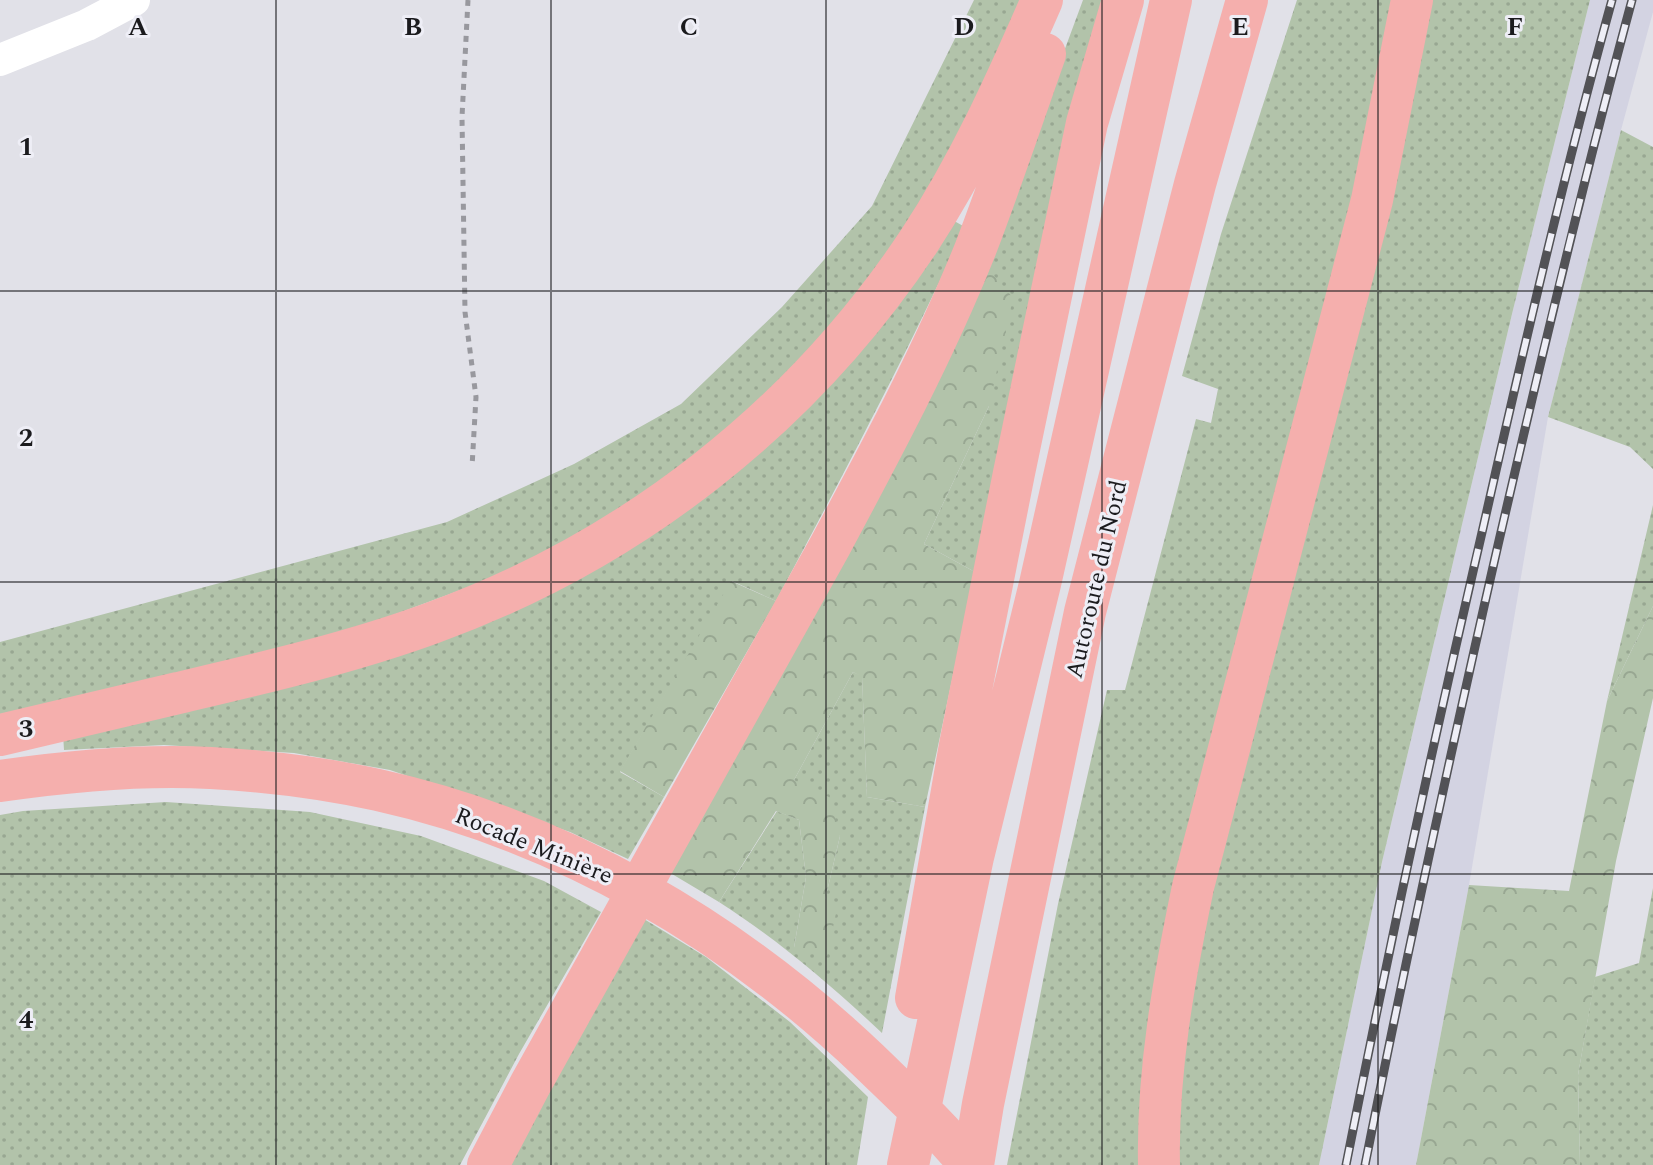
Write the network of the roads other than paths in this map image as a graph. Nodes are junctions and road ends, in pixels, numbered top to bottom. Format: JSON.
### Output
{"nodes":[{"id":1,"x":134,"y":0,"type":"edge"},
{"id":2,"x":1042,"y":0,"type":"edge"},
{"id":3,"x":1064,"y":0,"type":"edge"},
{"id":4,"x":1123,"y":0,"type":"edge"},
{"id":5,"x":1171,"y":0,"type":"edge"},
{"id":6,"x":1247,"y":0,"type":"edge"},
{"id":7,"x":1264,"y":0,"type":"edge"},
{"id":8,"x":1412,"y":0,"type":"edge"},
{"id":9,"x":0,"y":60,"type":"edge"},
{"id":10,"x":1195,"y":184,"type":"junction"},
{"id":11,"x":0,"y":735,"type":"edge"},
{"id":12,"x":0,"y":781,"type":"edge"},
{"id":13,"x":858,"y":1051,"type":"junction"},
{"id":14,"x":911,"y":1149,"type":"edge"},
{"id":15,"x":488,"y":1165,"type":"edge"},
{"id":16,"x":949,"y":1165,"type":"edge"},
{"id":17,"x":972,"y":1165,"type":"edge"},
{"id":18,"x":1159,"y":1165,"type":"edge"}],
"edges":[{"from":1,"to":9,"type":"main road"},
{"from":2,"to":11,"type":"highway"},
{"from":3,"to":15,"type":"highway"},
{"from":4,"to":14,"type":"highway"},
{"from":5,"to":14,"type":"highway"},
{"from":6,"to":10,"type":"highway","name":"Autoroute du Nord"},
{"from":7,"to":10,"type":"highway"},
{"from":8,"to":18,"type":"highway"},
{"from":10,"to":17,"type":"highway","name":"Autoroute du Nord"},
{"from":12,"to":13,"type":"highway","name":"Rocade Minière"},
{"from":13,"to":16,"type":"highway"},
{"from":13,"to":17,"type":"highway","name":"Rocade Minière"}]}
